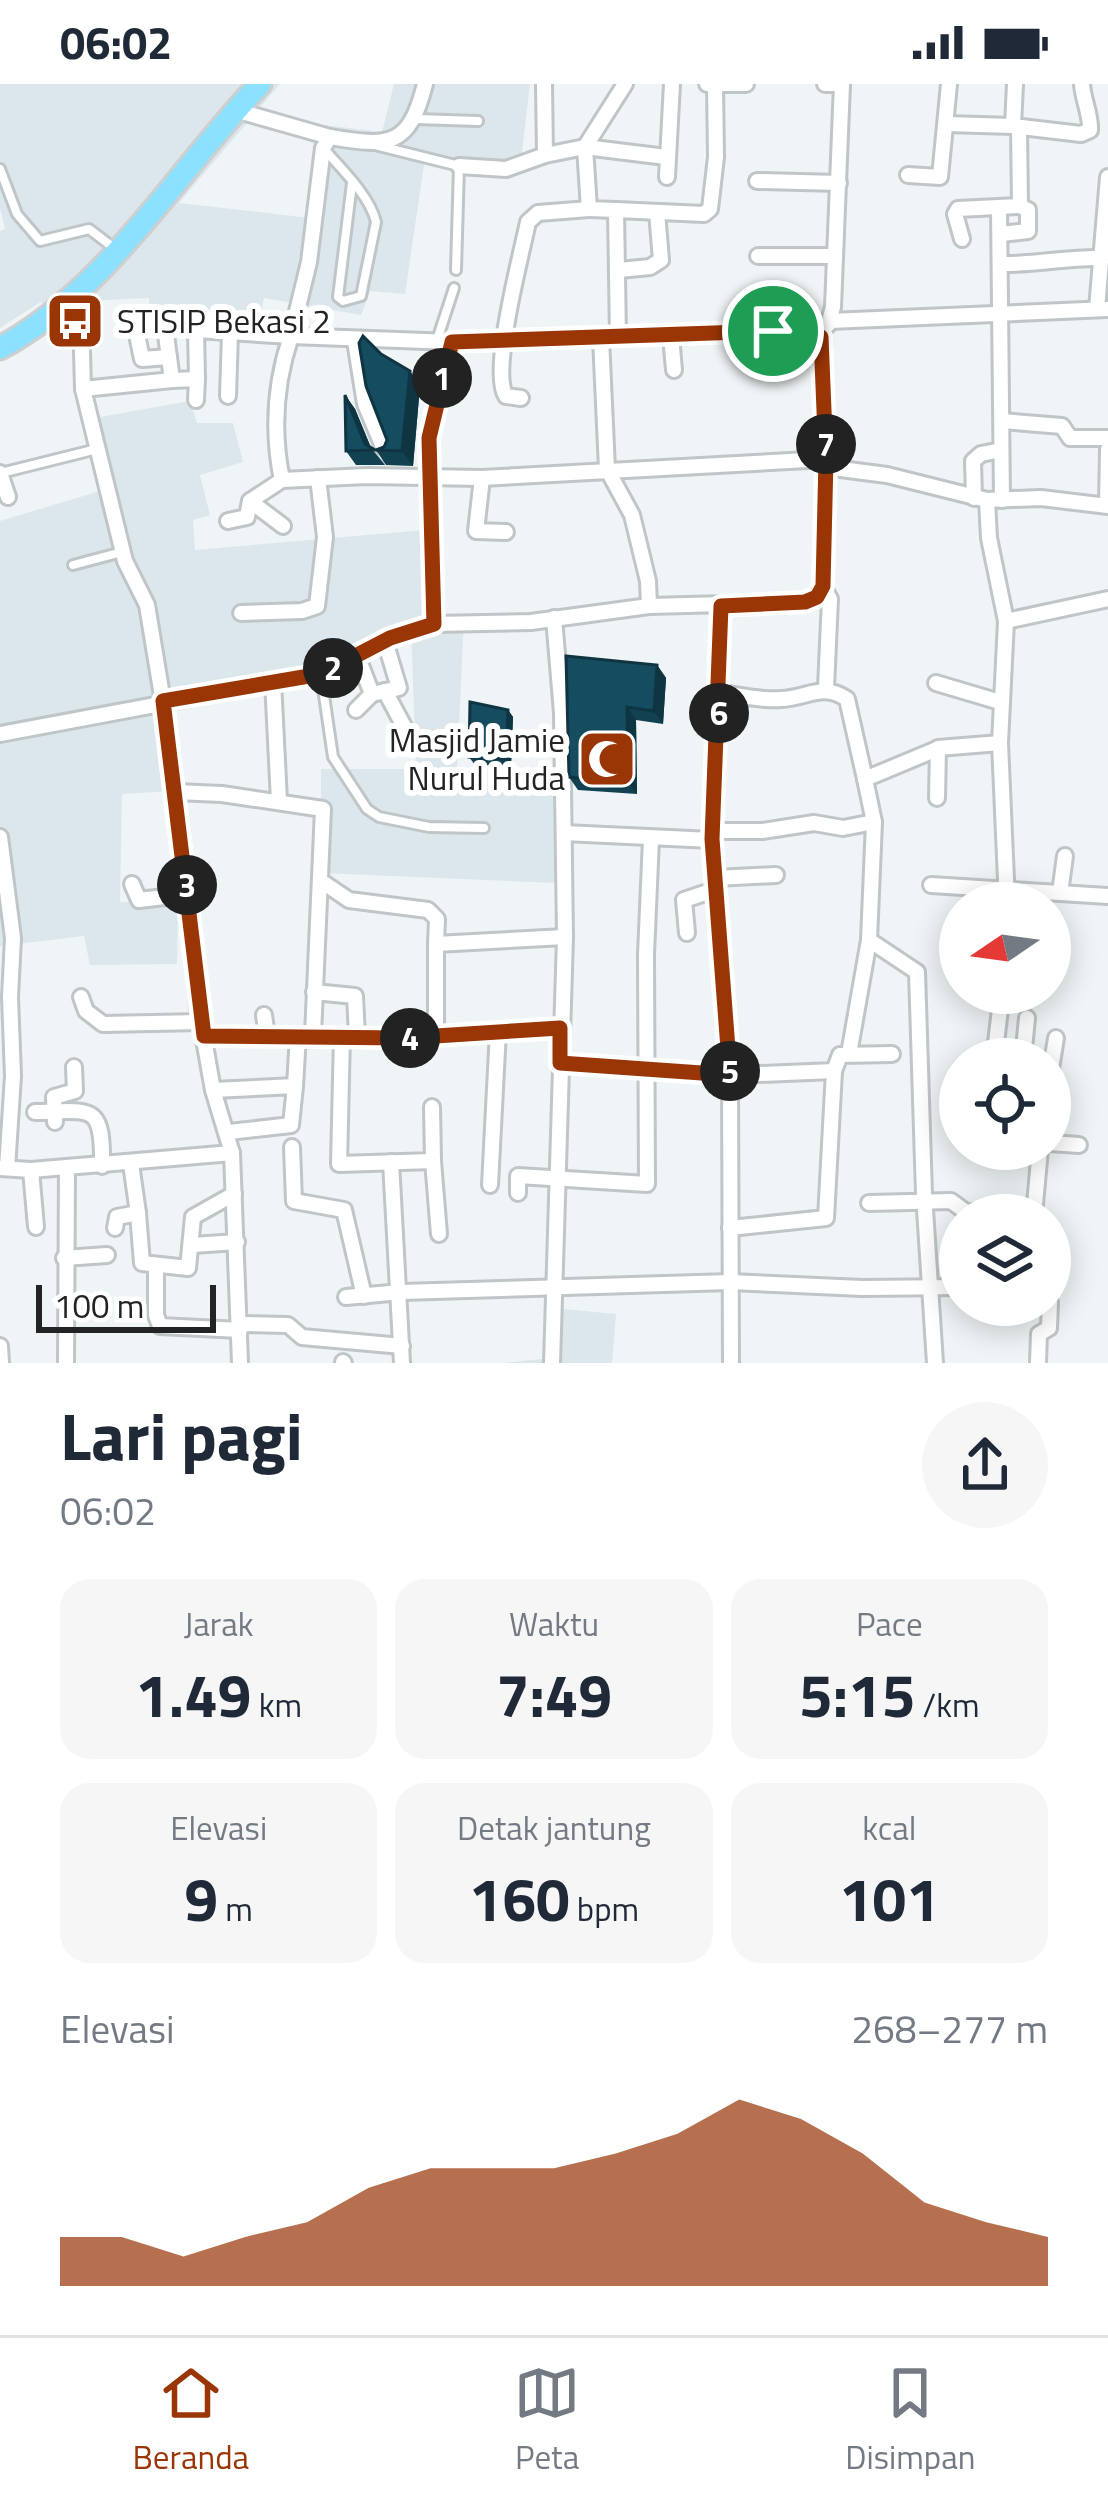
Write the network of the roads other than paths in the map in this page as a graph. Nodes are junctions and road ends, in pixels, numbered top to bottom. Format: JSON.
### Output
{"nodes":[{"id":1,"x":260,"y":84,"type":"edge"},
{"id":2,"x":425,"y":84,"type":"edge"},
{"id":3,"x":544,"y":84,"type":"edge"},
{"id":4,"x":625,"y":84,"type":"edge"},
{"id":5,"x":672,"y":84,"type":"edge"},
{"id":6,"x":711,"y":84,"type":"edge"},
{"id":7,"x":746,"y":84,"type":"edge"},
{"id":8,"x":825,"y":84,"type":"edge"},
{"id":9,"x":949,"y":84,"type":"edge"},
{"id":10,"x":1015,"y":84,"type":"edge"},
{"id":11,"x":1082,"y":84,"type":"edge"},
{"id":12,"x":235,"y":110,"type":"junction"},
{"id":13,"x":416,"y":119,"type":"junction"},
{"id":14,"x":478,"y":122,"type":"dead end"},
{"id":15,"x":946,"y":124,"type":"junction"},
{"id":16,"x":1016,"y":127,"type":"junction"},
{"id":17,"x":327,"y":142,"type":"junction"},
{"id":18,"x":366,"y":143,"type":"junction"},
{"id":19,"x":584,"y":147,"type":"junction"},
{"id":20,"x":545,"y":155,"type":"junction"},
{"id":21,"x":665,"y":157,"type":"junction"},
{"id":22,"x":459,"y":166,"type":"junction"},
{"id":23,"x":0,"y":169,"type":"edge"},
{"id":24,"x":908,"y":175,"type":"dead end"},
{"id":25,"x":667,"y":177,"type":"dead end"},
{"id":26,"x":1108,"y":177,"type":"edge"},
{"id":27,"x":757,"y":181,"type":"dead end"},
{"id":28,"x":352,"y":183,"type":"junction"},
{"id":29,"x":839,"y":183,"type":"junction"},
{"id":30,"x":1107,"y":203,"type":"edge"},
{"id":31,"x":1021,"y":206,"type":"junction"},
{"id":32,"x":999,"y":208,"type":"junction"},
{"id":33,"x":589,"y":209,"type":"junction"},
{"id":34,"x":616,"y":210,"type":"junction"},
{"id":35,"x":657,"y":212,"type":"junction"},
{"id":36,"x":1001,"y":234,"type":"junction"},
{"id":37,"x":962,"y":239,"type":"dead end"},
{"id":38,"x":117,"y":251,"type":"junction"},
{"id":39,"x":758,"y":256,"type":"dead end"},
{"id":40,"x":835,"y":256,"type":"junction"},
{"id":41,"x":1102,"y":258,"type":"junction"},
{"id":42,"x":1000,"y":265,"type":"junction"},
{"id":43,"x":456,"y":270,"type":"dead end"},
{"id":44,"x":619,"y":270,"type":"junction"},
{"id":45,"x":454,"y":288,"type":"dead end"},
{"id":46,"x":75,"y":293,"type":"junction"},
{"id":47,"x":1102,"y":309,"type":"edge"},
{"id":48,"x":1000,"y":313,"type":"junction"},
{"id":49,"x":830,"y":321,"type":"junction"},
{"id":50,"x":135,"y":325,"type":"dead end"},
{"id":51,"x":230,"y":333,"type":"junction"},
{"id":52,"x":166,"y":335,"type":"dead end"},
{"id":53,"x":291,"y":336,"type":"junction"},
{"id":54,"x":671,"y":336,"type":"junction"},
{"id":55,"x":618,"y":337,"type":"junction"},
{"id":56,"x":821,"y":337,"type":"junction"},
{"id":57,"x":601,"y":338,"type":"junction"},
{"id":58,"x":504,"y":339,"type":"junction"},
{"id":59,"x":355,"y":341,"type":"junction"},
{"id":60,"x":444,"y":341,"type":"junction"},
{"id":61,"x":0,"y":348,"type":"edge"},
{"id":62,"x":169,"y":357,"type":"junction"},
{"id":63,"x":674,"y":370,"type":"dead end"},
{"id":64,"x":172,"y":380,"type":"junction"},
{"id":65,"x":197,"y":380,"type":"junction"},
{"id":66,"x":83,"y":389,"type":"junction"},
{"id":67,"x":228,"y":396,"type":"dead end"},
{"id":68,"x":521,"y":398,"type":"dead end"},
{"id":69,"x":196,"y":400,"type":"dead end"},
{"id":70,"x":1002,"y":421,"type":"junction"},
{"id":71,"x":1108,"y":437,"type":"edge"},
{"id":72,"x":974,"y":444,"type":"dead end"},
{"id":73,"x":98,"y":449,"type":"junction"},
{"id":74,"x":1108,"y":449,"type":"edge"},
{"id":75,"x":1000,"y":450,"type":"junction"},
{"id":76,"x":386,"y":454,"type":"edge"},
{"id":77,"x":973,"y":461,"type":"junction"},
{"id":78,"x":826,"y":463,"type":"junction"},
{"id":79,"x":607,"y":469,"type":"junction"},
{"id":80,"x":0,"y":473,"type":"edge"},
{"id":81,"x":318,"y":478,"type":"junction"},
{"id":82,"x":482,"y":478,"type":"junction"},
{"id":83,"x":430,"y":479,"type":"junction"},
{"id":84,"x":282,"y":480,"type":"junction"},
{"id":85,"x":8,"y":497,"type":"dead end"},
{"id":86,"x":988,"y":499,"type":"junction"},
{"id":87,"x":250,"y":501,"type":"junction"},
{"id":88,"x":1107,"y":506,"type":"edge"},
{"id":89,"x":228,"y":521,"type":"dead end"},
{"id":90,"x":283,"y":526,"type":"dead end"},
{"id":91,"x":506,"y":532,"type":"dead end"},
{"id":92,"x":123,"y":551,"type":"junction"},
{"id":93,"x":73,"y":565,"type":"dead end"},
{"id":94,"x":823,"y":586,"type":"junction"},
{"id":95,"x":1108,"y":599,"type":"edge"},
{"id":96,"x":649,"y":606,"type":"junction"},
{"id":97,"x":721,"y":606,"type":"junction"},
{"id":98,"x":241,"y":613,"type":"dead end"},
{"id":99,"x":554,"y":619,"type":"junction"},
{"id":100,"x":1006,"y":621,"type":"junction"},
{"id":101,"x":434,"y":624,"type":"junction"},
{"id":102,"x":385,"y":640,"type":"junction"},
{"id":103,"x":357,"y":655,"type":"junction"},
{"id":104,"x":321,"y":674,"type":"junction"},
{"id":105,"x":273,"y":681,"type":"junction"},
{"id":106,"x":936,"y":683,"type":"dead end"},
{"id":107,"x":826,"y":688,"type":"junction"},
{"id":108,"x":378,"y":693,"type":"junction"},
{"id":109,"x":720,"y":693,"type":"junction"},
{"id":110,"x":163,"y":701,"type":"junction"},
{"id":111,"x":1000,"y":702,"type":"junction"},
{"id":112,"x":356,"y":710,"type":"dead end"},
{"id":113,"x":406,"y":732,"type":"dead end"},
{"id":114,"x":0,"y":734,"type":"edge"},
{"id":115,"x":1000,"y":743,"type":"junction"},
{"id":116,"x":937,"y":749,"type":"junction"},
{"id":117,"x":865,"y":779,"type":"junction"},
{"id":118,"x":175,"y":792,"type":"junction"},
{"id":119,"x":937,"y":798,"type":"dead end"},
{"id":120,"x":280,"y":801,"type":"junction"},
{"id":121,"x":874,"y":823,"type":"junction"},
{"id":122,"x":484,"y":828,"type":"dead end"},
{"id":123,"x":564,"y":832,"type":"junction"},
{"id":124,"x":712,"y":835,"type":"junction"},
{"id":125,"x":0,"y":837,"type":"edge"},
{"id":126,"x":651,"y":839,"type":"junction"},
{"id":127,"x":1065,"y":856,"type":"dead end"},
{"id":128,"x":776,"y":875,"type":"dead end"},
{"id":129,"x":321,"y":880,"type":"junction"},
{"id":130,"x":1006,"y":882,"type":"edge"},
{"id":131,"x":1061,"y":882,"type":"edge"},
{"id":132,"x":716,"y":883,"type":"junction"},
{"id":133,"x":132,"y":884,"type":"dead end"},
{"id":134,"x":931,"y":885,"type":"dead end"},
{"id":135,"x":939,"y":886,"type":"edge"},
{"id":136,"x":189,"y":894,"type":"junction"},
{"id":137,"x":1071,"y":894,"type":"edge"},
{"id":138,"x":1108,"y":896,"type":"edge"},
{"id":139,"x":686,"y":933,"type":"dead end"},
{"id":140,"x":565,"y":937,"type":"junction"},
{"id":141,"x":869,"y":940,"type":"junction"},
{"id":142,"x":436,"y":944,"type":"junction"},
{"id":143,"x":314,"y":992,"type":"junction"},
{"id":144,"x":81,"y":997,"type":"dead end"},
{"id":145,"x":264,"y":1015,"type":"dead end"},
{"id":146,"x":1027,"y":1018,"type":"dead end"},
{"id":147,"x":96,"y":1022,"type":"junction"},
{"id":148,"x":560,"y":1028,"type":"junction"},
{"id":149,"x":202,"y":1029,"type":"junction"},
{"id":150,"x":498,"y":1031,"type":"junction"},
{"id":151,"x":306,"y":1035,"type":"junction"},
{"id":152,"x":267,"y":1036,"type":"junction"},
{"id":153,"x":349,"y":1036,"type":"junction"},
{"id":154,"x":436,"y":1036,"type":"junction"},
{"id":155,"x":97,"y":1038,"type":"dead end"},
{"id":156,"x":1025,"y":1038,"type":"edge"},
{"id":157,"x":849,"y":1054,"type":"junction"},
{"id":158,"x":892,"y":1054,"type":"dead end"},
{"id":159,"x":560,"y":1063,"type":"junction"},
{"id":160,"x":74,"y":1067,"type":"dead end"},
{"id":161,"x":650,"y":1070,"type":"junction"},
{"id":162,"x":834,"y":1070,"type":"junction"},
{"id":163,"x":730,"y":1075,"type":"junction"},
{"id":164,"x":296,"y":1086,"type":"junction"},
{"id":165,"x":213,"y":1090,"type":"junction"},
{"id":166,"x":5,"y":1105,"type":"edge"},
{"id":167,"x":432,"y":1107,"type":"dead end"},
{"id":168,"x":35,"y":1112,"type":"dead end"},
{"id":169,"x":55,"y":1117,"type":"junction"},
{"id":170,"x":229,"y":1132,"type":"junction"},
{"id":171,"x":1071,"y":1144,"type":"edge"},
{"id":172,"x":1079,"y":1144,"type":"dead end"},
{"id":173,"x":292,"y":1147,"type":"dead end"},
{"id":174,"x":232,"y":1153,"type":"junction"},
{"id":175,"x":434,"y":1161,"type":"junction"},
{"id":176,"x":391,"y":1162,"type":"junction"},
{"id":177,"x":131,"y":1164,"type":"junction"},
{"id":178,"x":102,"y":1166,"type":"junction"},
{"id":179,"x":3,"y":1168,"type":"edge"},
{"id":180,"x":67,"y":1168,"type":"junction"},
{"id":181,"x":493,"y":1168,"type":"junction"},
{"id":182,"x":32,"y":1170,"type":"junction"},
{"id":183,"x":490,"y":1185,"type":"dead end"},
{"id":184,"x":547,"y":1186,"type":"junction"},
{"id":185,"x":234,"y":1194,"type":"junction"},
{"id":186,"x":925,"y":1202,"type":"junction"},
{"id":187,"x":939,"y":1202,"type":"edge"},
{"id":188,"x":869,"y":1203,"type":"dead end"},
{"id":189,"x":138,"y":1213,"type":"junction"},
{"id":190,"x":36,"y":1227,"type":"dead end"},
{"id":191,"x":115,"y":1228,"type":"dead end"},
{"id":192,"x":730,"y":1228,"type":"junction"},
{"id":193,"x":439,"y":1234,"type":"dead end"},
{"id":194,"x":237,"y":1242,"type":"junction"},
{"id":195,"x":193,"y":1245,"type":"junction"},
{"id":196,"x":107,"y":1255,"type":"dead end"},
{"id":197,"x":64,"y":1258,"type":"junction"},
{"id":198,"x":156,"y":1266,"type":"junction"},
{"id":199,"x":730,"y":1282,"type":"junction"},
{"id":200,"x":929,"y":1288,"type":"junction"},
{"id":201,"x":939,"y":1288,"type":"edge"},
{"id":202,"x":552,"y":1290,"type":"junction"},
{"id":203,"x":400,"y":1292,"type":"junction"},
{"id":204,"x":364,"y":1296,"type":"junction"},
{"id":205,"x":346,"y":1297,"type":"dead end"},
{"id":206,"x":1049,"y":1326,"type":"edge"},
{"id":207,"x":240,"y":1327,"type":"junction"},
{"id":208,"x":0,"y":1346,"type":"edge"},
{"id":209,"x":402,"y":1346,"type":"junction"},
{"id":210,"x":1,"y":1363,"type":"edge"},
{"id":211,"x":66,"y":1363,"type":"edge"},
{"id":212,"x":240,"y":1363,"type":"edge"},
{"id":213,"x":402,"y":1363,"type":"edge"},
{"id":214,"x":552,"y":1363,"type":"edge"},
{"id":215,"x":731,"y":1363,"type":"edge"},
{"id":216,"x":935,"y":1363,"type":"edge"},
{"id":217,"x":1038,"y":1363,"type":"edge"}],
"edges":[{"from":1,"to":12,"type":"main road"},
{"from":2,"to":13,"type":"street"},
{"from":3,"to":20,"type":"street"},
{"from":4,"to":19,"type":"street"},
{"from":5,"to":21,"type":"street"},
{"from":6,"to":7,"type":"street"},
{"from":6,"to":35,"type":"street"},
{"from":8,"to":29,"type":"street"},
{"from":9,"to":15,"type":"street"},
{"from":10,"to":16,"type":"street"},
{"from":11,"to":16,"type":"street"},
{"from":12,"to":17,"type":"street"},
{"from":12,"to":38,"type":"main road"},
{"from":13,"to":14,"type":"lane"},
{"from":13,"to":18,"type":"street"},
{"from":15,"to":16,"type":"street"},
{"from":15,"to":24,"type":"street"},
{"from":16,"to":31,"type":"street"},
{"from":17,"to":18,"type":"street"},
{"from":17,"to":28,"type":"lane"},
{"from":17,"to":53,"type":"street"},
{"from":18,"to":22,"type":"lane"},
{"from":19,"to":20,"type":"street"},
{"from":19,"to":21,"type":"street"},
{"from":19,"to":33,"type":"street"},
{"from":20,"to":22,"type":"street"},
{"from":21,"to":25,"type":"street"},
{"from":22,"to":43,"type":"lane"},
{"from":23,"to":38,"type":"lane"},
{"from":26,"to":30,"type":"street"},
{"from":27,"to":29,"type":"street"},
{"from":28,"to":28,"type":"lane"},
{"from":29,"to":40,"type":"street"},
{"from":30,"to":41,"type":"street"},
{"from":31,"to":32,"type":"street"},
{"from":31,"to":36,"type":"street"},
{"from":32,"to":36,"type":"street"},
{"from":32,"to":37,"type":"street"},
{"from":33,"to":34,"type":"street"},
{"from":33,"to":58,"type":"street"},
{"from":34,"to":35,"type":"street"},
{"from":34,"to":44,"type":"street"},
{"from":35,"to":44,"type":"street"},
{"from":36,"to":42,"type":"street"},
{"from":38,"to":46,"type":"main road"},
{"from":39,"to":40,"type":"street"},
{"from":40,"to":49,"type":"street"},
{"from":41,"to":42,"type":"street"},
{"from":41,"to":47,"type":"street"},
{"from":42,"to":48,"type":"street"},
{"from":44,"to":55,"type":"street"},
{"from":45,"to":60,"type":"lane"},
{"from":46,"to":61,"type":"main road"},
{"from":46,"to":66,"type":"street"},
{"from":47,"to":48,"type":"street"},
{"from":48,"to":49,"type":"street"},
{"from":48,"to":70,"type":"street"},
{"from":49,"to":56,"type":"street"},
{"from":50,"to":62,"type":"street"},
{"from":51,"to":53,"type":"street"},
{"from":51,"to":65,"type":"street"},
{"from":51,"to":67,"type":"street"},
{"from":52,"to":62,"type":"street"},
{"from":53,"to":59,"type":"street"},
{"from":53,"to":84,"type":"street"},
{"from":54,"to":55,"type":"street"},
{"from":54,"to":56,"type":"street"},
{"from":54,"to":63,"type":"street"},
{"from":55,"to":57,"type":"street"},
{"from":56,"to":78,"type":"street"},
{"from":57,"to":58,"type":"street"},
{"from":57,"to":79,"type":"street"},
{"from":58,"to":60,"type":"street"},
{"from":58,"to":68,"type":"street"},
{"from":59,"to":60,"type":"street"},
{"from":59,"to":76,"type":"street"},
{"from":60,"to":83,"type":"street"},
{"from":62,"to":64,"type":"street"},
{"from":64,"to":65,"type":"street"},
{"from":64,"to":66,"type":"street"},
{"from":65,"to":69,"type":"street"},
{"from":66,"to":73,"type":"street"},
{"from":70,"to":71,"type":"street"},
{"from":70,"to":75,"type":"street"},
{"from":72,"to":77,"type":"street"},
{"from":73,"to":80,"type":"lane"},
{"from":73,"to":92,"type":"street"},
{"from":74,"to":88,"type":"street"},
{"from":75,"to":77,"type":"street"},
{"from":75,"to":86,"type":"street"},
{"from":77,"to":86,"type":"street"},
{"from":78,"to":79,"type":"street"},
{"from":78,"to":86,"type":"street"},
{"from":78,"to":94,"type":"street"},
{"from":79,"to":82,"type":"street"},
{"from":79,"to":96,"type":"street"},
{"from":80,"to":85,"type":"street"},
{"from":81,"to":83,"type":"street"},
{"from":81,"to":84,"type":"street"},
{"from":81,"to":98,"type":"street"},
{"from":82,"to":83,"type":"street"},
{"from":82,"to":91,"type":"street"},
{"from":83,"to":101,"type":"street"},
{"from":84,"to":87,"type":"street"},
{"from":86,"to":88,"type":"street"},
{"from":86,"to":100,"type":"street"},
{"from":87,"to":89,"type":"street"},
{"from":87,"to":90,"type":"street"},
{"from":92,"to":93,"type":"lane"},
{"from":92,"to":110,"type":"street"},
{"from":94,"to":97,"type":"street"},
{"from":94,"to":107,"type":"street"},
{"from":95,"to":100,"type":"street"},
{"from":96,"to":97,"type":"street"},
{"from":96,"to":99,"type":"street"},
{"from":97,"to":109,"type":"street"},
{"from":99,"to":101,"type":"street"},
{"from":99,"to":123,"type":"street"},
{"from":100,"to":111,"type":"street"},
{"from":101,"to":102,"type":"street"},
{"from":102,"to":103,"type":"street"},
{"from":102,"to":108,"type":"street"},
{"from":103,"to":104,"type":"street"},
{"from":103,"to":108,"type":"street"},
{"from":104,"to":105,"type":"street"},
{"from":104,"to":122,"type":"lane"},
{"from":105,"to":110,"type":"street"},
{"from":105,"to":120,"type":"street"},
{"from":106,"to":111,"type":"street"},
{"from":107,"to":109,"type":"street"},
{"from":107,"to":117,"type":"street"},
{"from":108,"to":112,"type":"street"},
{"from":108,"to":113,"type":"street"},
{"from":109,"to":124,"type":"street"},
{"from":110,"to":114,"type":"street"},
{"from":110,"to":118,"type":"street"},
{"from":111,"to":115,"type":"street"},
{"from":115,"to":116,"type":"street"},
{"from":115,"to":130,"type":"street"},
{"from":116,"to":117,"type":"street"},
{"from":116,"to":119,"type":"street"},
{"from":117,"to":121,"type":"street"},
{"from":118,"to":120,"type":"street"},
{"from":118,"to":136,"type":"street"},
{"from":120,"to":129,"type":"street"},
{"from":121,"to":124,"type":"street"},
{"from":121,"to":141,"type":"street"},
{"from":123,"to":126,"type":"street"},
{"from":123,"to":140,"type":"street"},
{"from":124,"to":126,"type":"street"},
{"from":124,"to":132,"type":"street"},
{"from":125,"to":166,"type":"street"},
{"from":126,"to":161,"type":"street"},
{"from":127,"to":131,"type":"street"},
{"from":128,"to":132,"type":"street"},
{"from":129,"to":142,"type":"street"},
{"from":129,"to":143,"type":"street"},
{"from":132,"to":139,"type":"street"},
{"from":132,"to":163,"type":"street"},
{"from":133,"to":136,"type":"street"},
{"from":134,"to":135,"type":"street"},
{"from":136,"to":149,"type":"street"},
{"from":137,"to":138,"type":"street"},
{"from":140,"to":142,"type":"street"},
{"from":140,"to":148,"type":"street"},
{"from":141,"to":157,"type":"street"},
{"from":141,"to":186,"type":"street"},
{"from":142,"to":154,"type":"street"},
{"from":143,"to":151,"type":"street"},
{"from":143,"to":153,"type":"street"},
{"from":144,"to":147,"type":"street"},
{"from":145,"to":152,"type":"street"},
{"from":146,"to":156,"type":"street"},
{"from":147,"to":149,"type":"street"},
{"from":147,"to":155,"type":"street"},
{"from":148,"to":150,"type":"street"},
{"from":148,"to":159,"type":"street"},
{"from":149,"to":152,"type":"street"},
{"from":149,"to":165,"type":"street"},
{"from":150,"to":154,"type":"street"},
{"from":150,"to":181,"type":"street"},
{"from":151,"to":152,"type":"street"},
{"from":151,"to":153,"type":"street"},
{"from":151,"to":164,"type":"street"},
{"from":153,"to":154,"type":"street"},
{"from":153,"to":176,"type":"street"},
{"from":157,"to":158,"type":"street"},
{"from":157,"to":162,"type":"street"},
{"from":159,"to":161,"type":"street"},
{"from":159,"to":184,"type":"street"},
{"from":160,"to":169,"type":"street"},
{"from":161,"to":163,"type":"street"},
{"from":161,"to":184,"type":"street"},
{"from":162,"to":163,"type":"street"},
{"from":162,"to":192,"type":"street"},
{"from":163,"to":192,"type":"street"},
{"from":164,"to":165,"type":"street"},
{"from":164,"to":170,"type":"street"},
{"from":165,"to":170,"type":"street"},
{"from":166,"to":179,"type":"street"},
{"from":167,"to":175,"type":"street"},
{"from":168,"to":169,"type":"street"},
{"from":169,"to":178,"type":"street"},
{"from":170,"to":174,"type":"street"},
{"from":171,"to":172,"type":"street"},
{"from":173,"to":204,"type":"street"},
{"from":174,"to":177,"type":"street"},
{"from":174,"to":185,"type":"street"},
{"from":175,"to":176,"type":"street"},
{"from":175,"to":193,"type":"street"},
{"from":176,"to":203,"type":"street"},
{"from":177,"to":178,"type":"street"},
{"from":177,"to":189,"type":"street"},
{"from":178,"to":180,"type":"street"},
{"from":179,"to":182,"type":"street"},
{"from":180,"to":182,"type":"street"},
{"from":180,"to":197,"type":"street"},
{"from":181,"to":183,"type":"street"},
{"from":181,"to":184,"type":"street"},
{"from":182,"to":190,"type":"street"},
{"from":184,"to":202,"type":"street"},
{"from":185,"to":194,"type":"street"},
{"from":185,"to":195,"type":"street"},
{"from":186,"to":187,"type":"street"},
{"from":186,"to":188,"type":"street"},
{"from":186,"to":200,"type":"street"},
{"from":189,"to":191,"type":"street"},
{"from":189,"to":198,"type":"street"},
{"from":192,"to":199,"type":"street"},
{"from":194,"to":195,"type":"street"},
{"from":194,"to":207,"type":"street"},
{"from":195,"to":198,"type":"street"},
{"from":196,"to":197,"type":"street"},
{"from":197,"to":211,"type":"street"},
{"from":198,"to":207,"type":"street"},
{"from":199,"to":200,"type":"street"},
{"from":199,"to":202,"type":"street"},
{"from":199,"to":215,"type":"street"},
{"from":200,"to":201,"type":"street"},
{"from":200,"to":216,"type":"street"},
{"from":202,"to":203,"type":"street"},
{"from":202,"to":214,"type":"street"},
{"from":203,"to":204,"type":"street"},
{"from":203,"to":209,"type":"street"},
{"from":204,"to":205,"type":"street"},
{"from":206,"to":217,"type":"street"},
{"from":207,"to":209,"type":"street"},
{"from":207,"to":212,"type":"street"},
{"from":208,"to":210,"type":"street"},
{"from":209,"to":213,"type":"street"}]}
